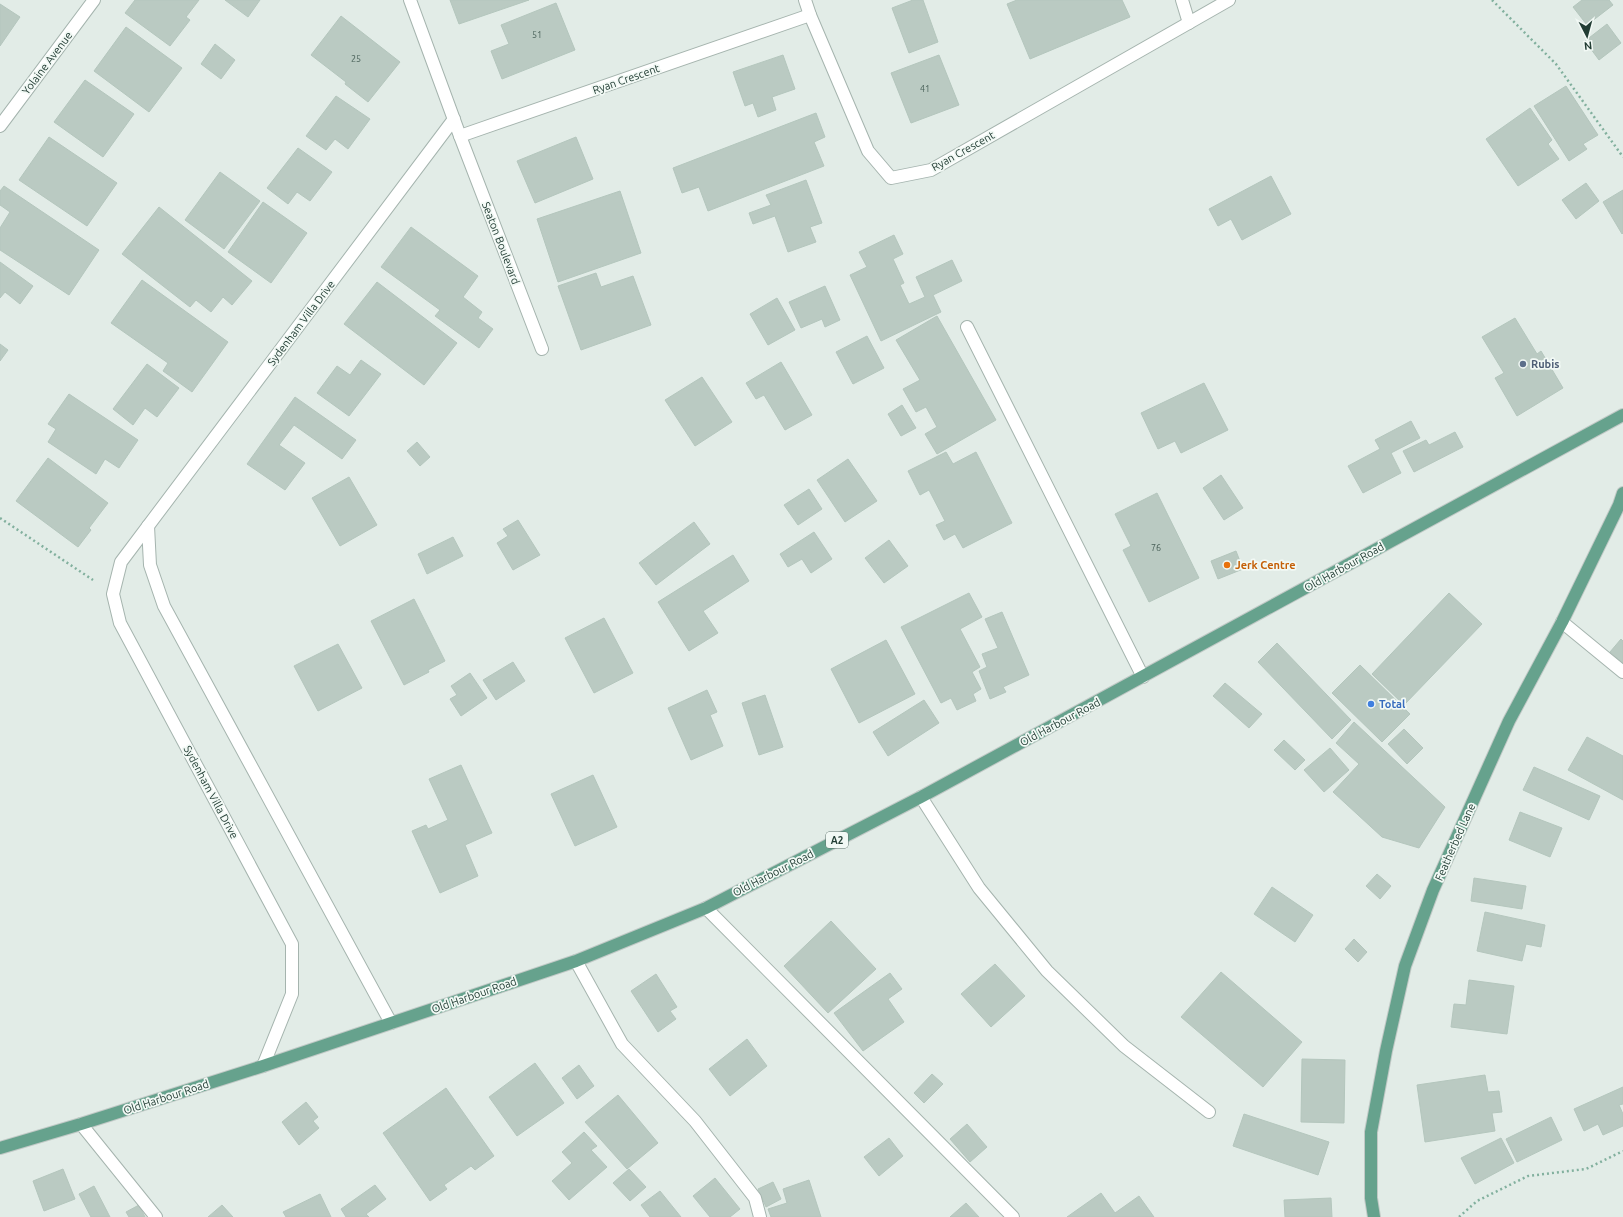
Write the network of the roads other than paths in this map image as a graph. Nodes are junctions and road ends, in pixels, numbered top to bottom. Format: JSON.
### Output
{"nodes":[{"id":1,"x":94,"y":0,"type":"edge"},
{"id":2,"x":410,"y":0,"type":"edge"},
{"id":3,"x":805,"y":0,"type":"edge"},
{"id":4,"x":1182,"y":0,"type":"edge"},
{"id":5,"x":1229,"y":0,"type":"edge"},
{"id":6,"x":810,"y":15,"type":"junction"},
{"id":7,"x":1189,"y":23,"type":"junction"},
{"id":8,"x":454,"y":119,"type":"junction"},
{"id":9,"x":0,"y":126,"type":"edge"},
{"id":10,"x":460,"y":136,"type":"junction"},
{"id":11,"x":967,"y":327,"type":"dead end"},
{"id":12,"x":542,"y":349,"type":"dead end"},
{"id":13,"x":1623,"y":415,"type":"edge"},
{"id":14,"x":1623,"y":493,"type":"edge"},
{"id":15,"x":148,"y":526,"type":"junction"},
{"id":16,"x":1562,"y":622,"type":"junction"},
{"id":17,"x":1623,"y":672,"type":"edge"},
{"id":18,"x":1143,"y":677,"type":"junction"},
{"id":19,"x":921,"y":797,"type":"junction"},
{"id":20,"x":706,"y":908,"type":"junction"},
{"id":21,"x":576,"y":961,"type":"junction"},
{"id":22,"x":391,"y":1023,"type":"junction"},
{"id":23,"x":263,"y":1066,"type":"junction"},
{"id":24,"x":1209,"y":1112,"type":"dead end"},
{"id":25,"x":81,"y":1124,"type":"junction"},
{"id":26,"x":0,"y":1148,"type":"edge"},
{"id":27,"x":156,"y":1217,"type":"edge"},
{"id":28,"x":760,"y":1217,"type":"edge"},
{"id":29,"x":1013,"y":1217,"type":"edge"},
{"id":30,"x":1374,"y":1217,"type":"edge"}],
"edges":[{"from":1,"to":9,"type":"street","name":"Yolaine Avenue"},
{"from":2,"to":8,"type":"street"},
{"from":3,"to":6,"type":"street","name":"Ryan Crescent"},
{"from":4,"to":7,"type":"street"},
{"from":5,"to":7,"type":"street"},
{"from":6,"to":7,"type":"street","name":"Ryan Crescent"},
{"from":6,"to":10,"type":"street","name":"Ryan Crescent"},
{"from":8,"to":10,"type":"street"},
{"from":8,"to":15,"type":"street","name":"Sydenham Villa Drive"},
{"from":10,"to":12,"type":"street","name":"Seaton Boulevard"},
{"from":11,"to":18,"type":"street"},
{"from":13,"to":18,"type":"main road","name":"Old Harbour Road","number":"A2"},
{"from":14,"to":16,"type":"main road","name":"Featherbed Lane"},
{"from":15,"to":22,"type":"street"},
{"from":15,"to":23,"type":"street","name":"Sydenham Villa Drive"},
{"from":16,"to":17,"type":"street"},
{"from":16,"to":30,"type":"main road","name":"Featherbed Lane"},
{"from":18,"to":19,"type":"main road","name":"Old Harbour Road","number":"A2"},
{"from":19,"to":20,"type":"main road","name":"Old Harbour Road","number":"A2"},
{"from":19,"to":24,"type":"street"},
{"from":20,"to":21,"type":"main road","name":"Old Harbour Road","number":"A2"},
{"from":20,"to":29,"type":"street"},
{"from":21,"to":22,"type":"main road","name":"Old Harbour Road","number":"A2"},
{"from":21,"to":28,"type":"street"},
{"from":22,"to":23,"type":"main road","name":"Old Harbour Road","number":"A2"},
{"from":23,"to":25,"type":"main road","name":"Old Harbour Road","number":"A2"},
{"from":25,"to":26,"type":"main road","name":"Old Harbour Road","number":"A2"},
{"from":25,"to":27,"type":"street"}]}
